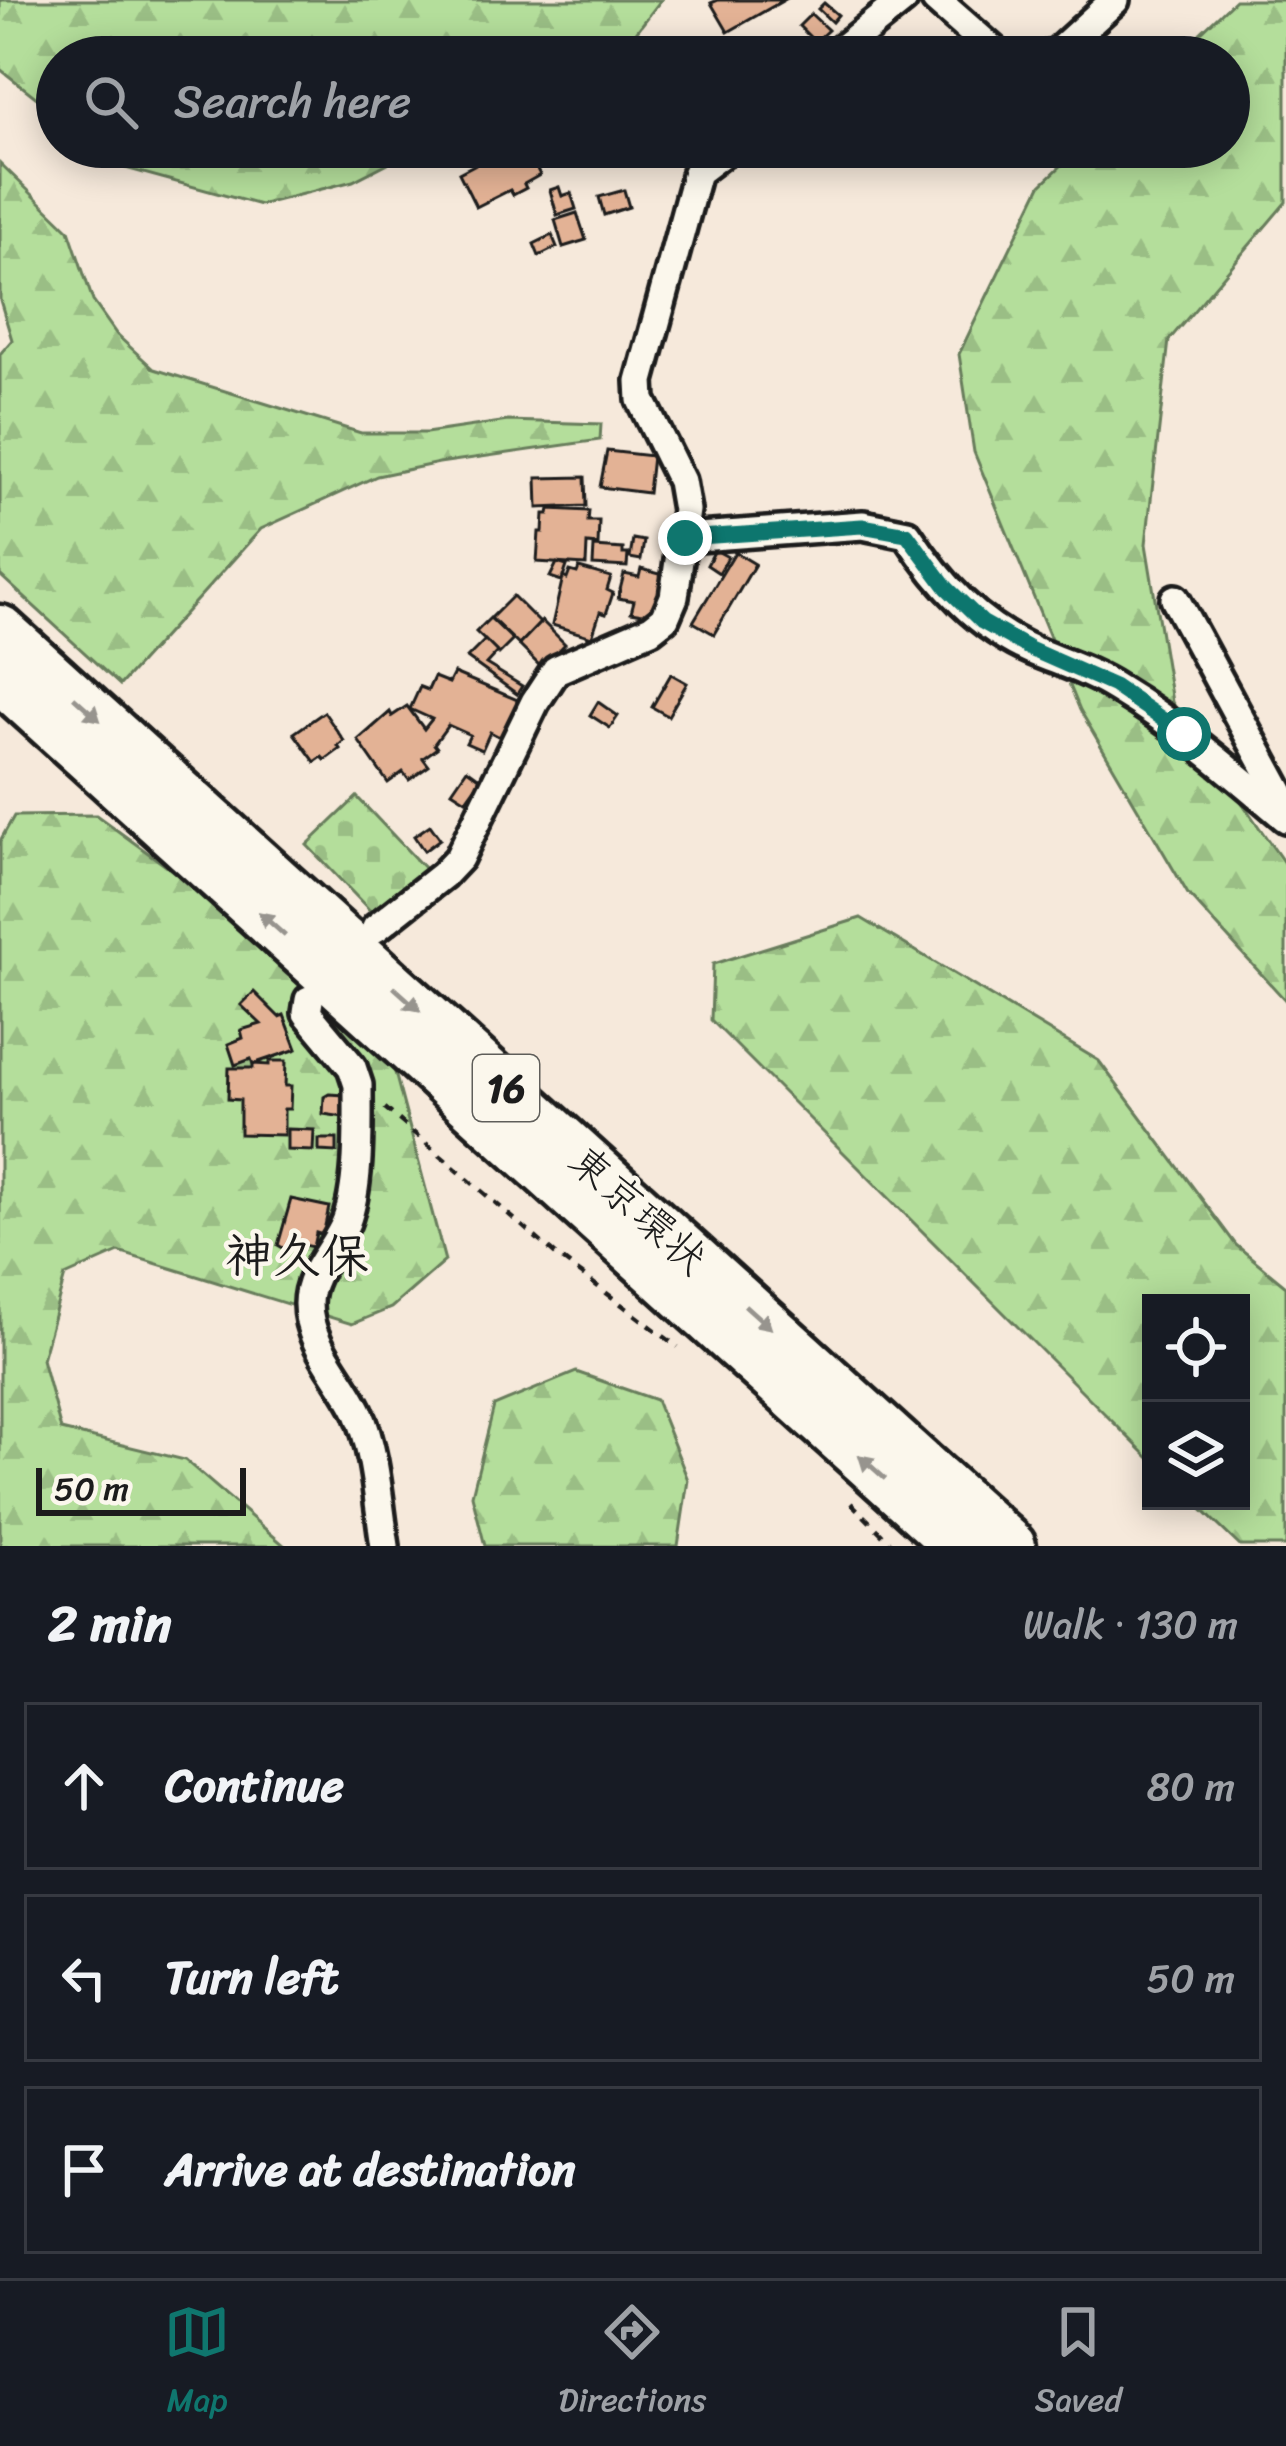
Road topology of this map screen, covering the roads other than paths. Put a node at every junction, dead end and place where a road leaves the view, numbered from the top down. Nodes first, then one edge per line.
1 (903, 0) edge
2 (936, 0) edge
3 (1115, 0) edge
4 (858, 36) edge
5 (977, 36) edge
6 (1076, 36) edge
7 (702, 168) edge
8 (685, 538) junction
9 (1175, 599) dead end
10 (0, 630) edge
11 (0, 678) edge
12 (1286, 804) edge
13 (1286, 818) edge
14 (376, 928) dead end
15 (309, 1000) dead end
16 (385, 1546) edge
17 (959, 1546) edge
18 (1011, 1546) edge

1 - 4 street
2 - 5 street
3 - 6 street
7 - 8 street
8 - 13 street
8 - 14 street
9 - 12 street
10 -> 18 highway, 東京環状 / 16
17 -> 11 highway, 東京環状 / 16
15 - 16 street

